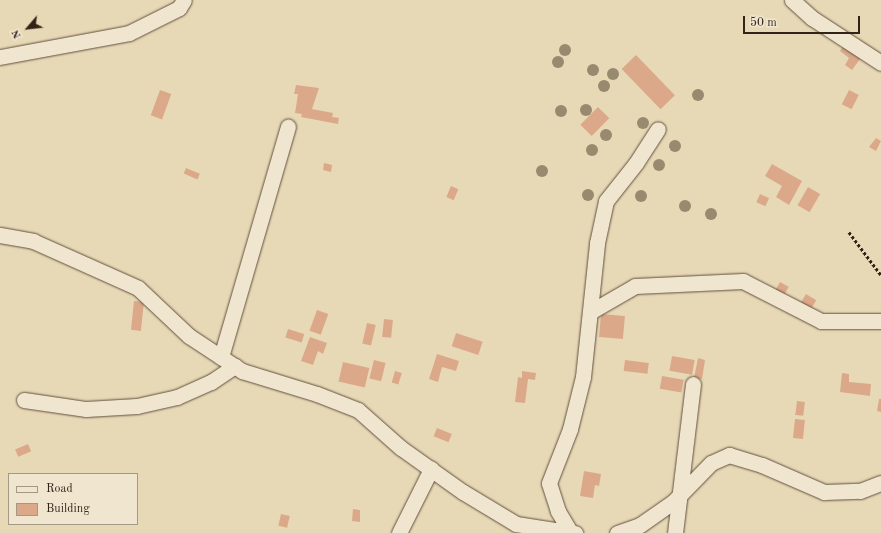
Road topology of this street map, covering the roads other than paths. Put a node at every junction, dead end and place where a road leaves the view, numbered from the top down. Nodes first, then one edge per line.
1 (184, 0) edge
2 (792, 0) edge
3 (0, 57) edge
4 (881, 63) edge
5 (288, 127) dead end
6 (658, 129) dead end
7 (0, 235) edge
8 (590, 312) junction
9 (881, 321) edge
10 (221, 357) junction
11 (235, 366) junction
12 (693, 384) dead end
13 (24, 400) dead end
14 (431, 469) junction
15 (881, 483) edge
16 (679, 495) junction
17 (399, 533) edge
18 (571, 533) edge
19 (575, 533) edge
20 (617, 533) edge
21 (676, 533) edge

1 - 3 street
2 - 4 street
5 - 10 street
6 - 8 street
7 - 10 street
8 - 9 street
8 - 18 street
10 - 11 street
11 - 13 street
11 - 14 street
12 - 16 street
14 - 17 street
14 - 18 street
15 - 16 street
16 - 20 street
16 - 21 street
18 - 19 street

